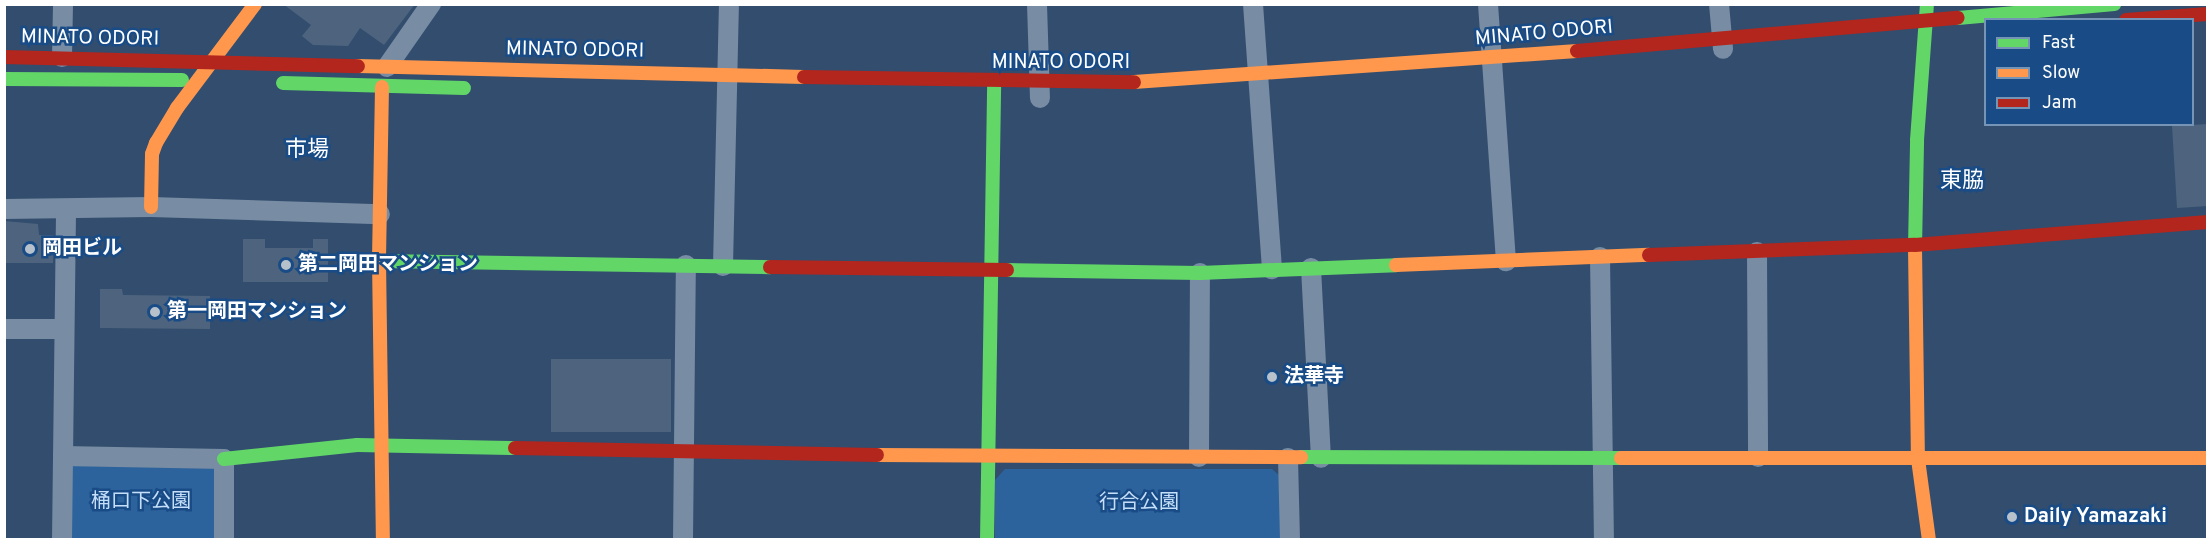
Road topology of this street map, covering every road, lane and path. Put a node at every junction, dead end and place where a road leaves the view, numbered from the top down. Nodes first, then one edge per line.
1 (63, 4) edge
2 (255, 4) edge
3 (431, 4) edge
4 (729, 4) edge
5 (1037, 4) edge
6 (1252, 4) edge
7 (1488, 4) edge
8 (1719, 4) edge
9 (2114, 4) edge
10 (1926, 11) edge
11 (2208, 14) edge
12 (2153, 18) edge
13 (1984, 30) edge
14 (1923, 34) junction
15 (1722, 45) junction
16 (4, 57) edge
17 (62, 57) junction
18 (212, 62) junction
19 (387, 67) junction
20 (1489, 68) junction
21 (1458, 75) dead end
22 (4, 79) edge
23 (197, 80) junction
24 (219, 81) dead end
25 (1258, 81) junction
26 (727, 82) junction
27 (994, 82) junction
28 (265, 83) dead end
29 (382, 87) junction
30 (477, 88) dead end
31 (679, 89) dead end
32 (1236, 90) dead end
33 (866, 93) dead end
34 (1041, 94) junction
35 (151, 207) junction
36 (4, 208) edge
37 (66, 209) junction
38 (380, 214) junction
39 (2208, 222) edge
40 (1915, 245) junction
41 (1756, 252) junction
42 (1599, 257) junction
43 (379, 261) junction
44 (1506, 261) junction
45 (686, 265) junction
46 (723, 266) junction
47 (1311, 268) junction
48 (1272, 269) junction
49 (989, 272) junction
50 (1200, 273) junction
51 (4, 329) edge
52 (63, 329) junction
53 (382, 445) junction
54 (682, 450) junction
55 (63, 456) junction
56 (986, 457) junction
57 (1199, 457) junction
58 (1603, 457) junction
59 (1758, 457) junction
60 (1288, 458) junction
61 (1322, 458) junction
62 (2208, 458) edge
63 (224, 459) junction
64 (1918, 459) junction
65 (62, 540) edge
66 (224, 540) edge
67 (383, 540) edge
68 (683, 540) edge
69 (987, 540) edge
70 (1290, 540) edge
71 (1604, 540) edge
72 (1929, 540) edge

1 - 17 street
2 - 18 street
3 - 19 street
4 - 26 street
5 - 34 street
6 - 25 street
7 - 20 street
8 - 15 street
9 - 10 street, MINATO ODORI
10 - 14 street
10 - 15 street, MINATO ODORI
11 - 12 street
13 - 14 street, MINATO ODORI
14 - 15 street, MINATO ODORI
14 - 40 street
15 - 20 street, MINATO ODORI
16 - 17 street, MINATO ODORI
17 - 18 street, MINATO ODORI
18 - 19 street, MINATO ODORI
18 - 23 street
19 - 26 street, MINATO ODORI
20 - 25 street, MINATO ODORI
20 - 44 street
21 - 25 street, MINATO ODORI
22 - 23 street, MINATO ODORI
23 - 24 street, MINATO ODORI
23 - 35 street
25 - 32 street, MINATO ODORI
25 - 34 street, MINATO ODORI
25 - 48 street
26 - 27 street, MINATO ODORI
26 - 31 street, MINATO ODORI
26 - 33 street, MINATO ODORI
26 - 46 street
27 - 34 street, MINATO ODORI
27 - 49 street
28 - 29 street
29 - 30 street
29 - 38 street
35 - 37 street
35 - 38 street
36 - 37 street
37 - 52 street
38 - 43 street
39 - 40 street
40 - 41 street
40 - 64 street
41 - 42 street
41 - 59 street
42 - 44 street
42 - 58 street
43 - 45 street
43 - 53 street
44 - 47 street
45 - 46 street
45 - 54 street
46 - 49 street
47 - 48 street
47 - 61 street
48 - 50 street
49 - 50 street
49 - 56 street
50 - 57 street
51 - 52 street
52 - 55 street
53 - 54 street
53 - 63 street
53 - 67 street
54 - 56 street
54 - 68 street
55 - 63 street
55 - 65 street
56 - 57 street
56 - 69 street
57 - 60 street
58 - 59 street
58 - 61 street
58 - 71 street
59 - 64 street
60 - 61 street
60 - 70 street
62 - 64 street
63 - 66 street
64 - 72 street

